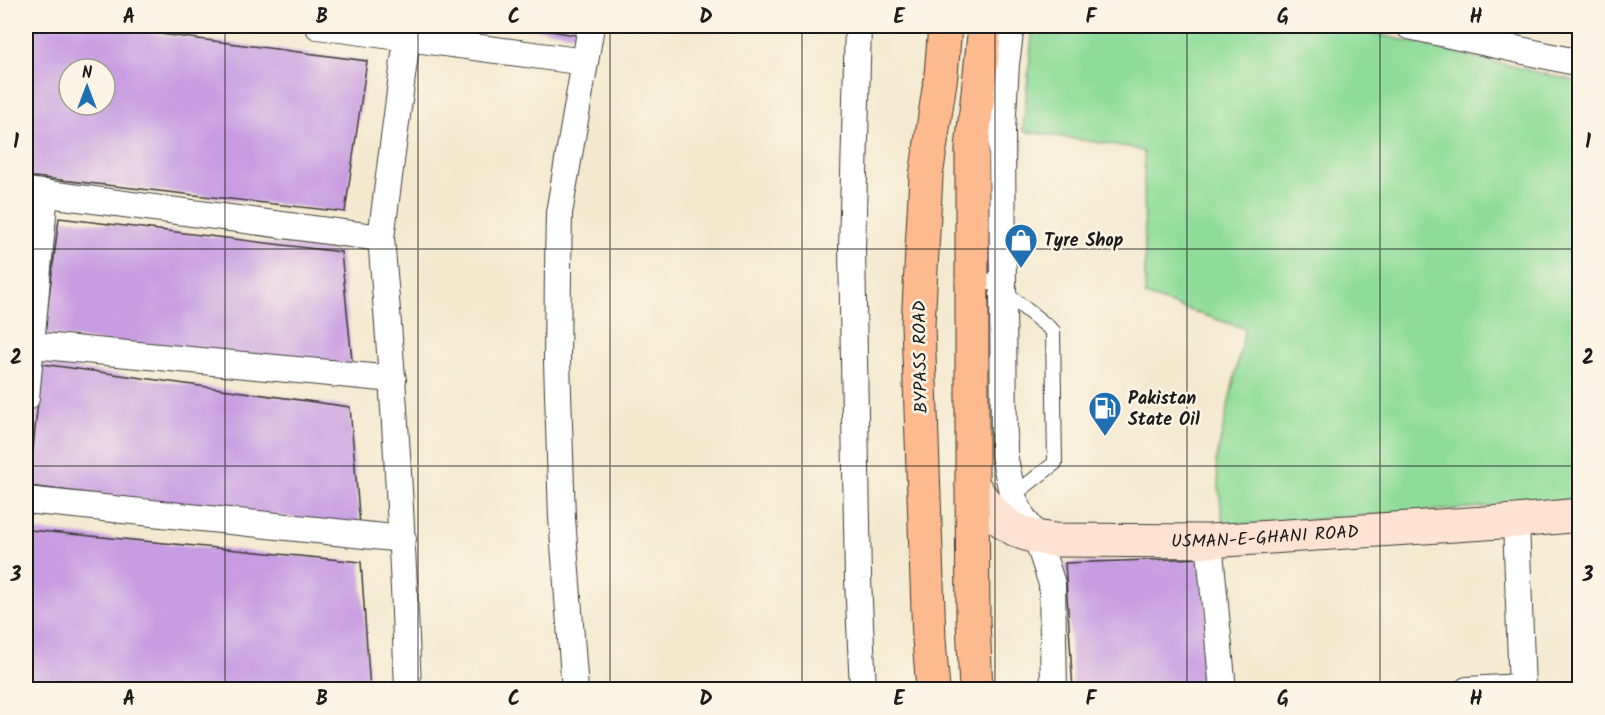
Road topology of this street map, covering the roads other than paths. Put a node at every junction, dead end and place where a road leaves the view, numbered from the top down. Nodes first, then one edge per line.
1 (318, 26) edge
2 (591, 26) edge
3 (858, 26) edge
4 (945, 26) edge
5 (985, 26) edge
6 (1011, 26) edge
7 (1409, 26) edge
8 (407, 38) junction
9 (585, 62) junction
10 (1580, 63) edge
11 (35, 192) edge
12 (381, 238) junction
13 (972, 271) junction
14 (1003, 291) junction
15 (32, 345) junction
16 (393, 380) junction
17 (26, 398) edge
18 (991, 496) junction
19 (26, 500) edge
20 (1580, 515) edge
21 (1516, 521) junction
22 (1037, 538) junction
23 (403, 539) junction
24 (1209, 541) junction
25 (1522, 688) edge
26 (408, 690) edge
27 (575, 690) edge
28 (863, 690) edge
29 (933, 690) edge
30 (976, 690) edge
31 (1054, 690) edge
32 (1224, 690) edge
33 (1467, 690) edge

1 - 8 street
2 - 9 street
3 - 28 street
4 - 29 main road, BYPASS ROAD
5 - 13 main road
6 - 14 street
7 - 10 street
8 - 9 street
8 - 12 street
9 - 27 street
11 - 12 street
11 - 15 street
12 - 16 street
13 - 14 lane
13 - 18 main road
14 - 18 street
14 - 18 lane
15 - 16 street
15 - 17 street
16 - 23 street
18 - 22 main road, USMAN-E-GHANI ROAD
18 - 30 main road
19 - 23 street
20 - 21 main road, USMAN-E-GHANI ROAD
21 - 24 main road, USMAN-E-GHANI ROAD
21 - 25 street
22 - 24 main road, USMAN-E-GHANI ROAD
22 - 31 street
23 - 26 street
24 - 32 street
25 - 33 street

